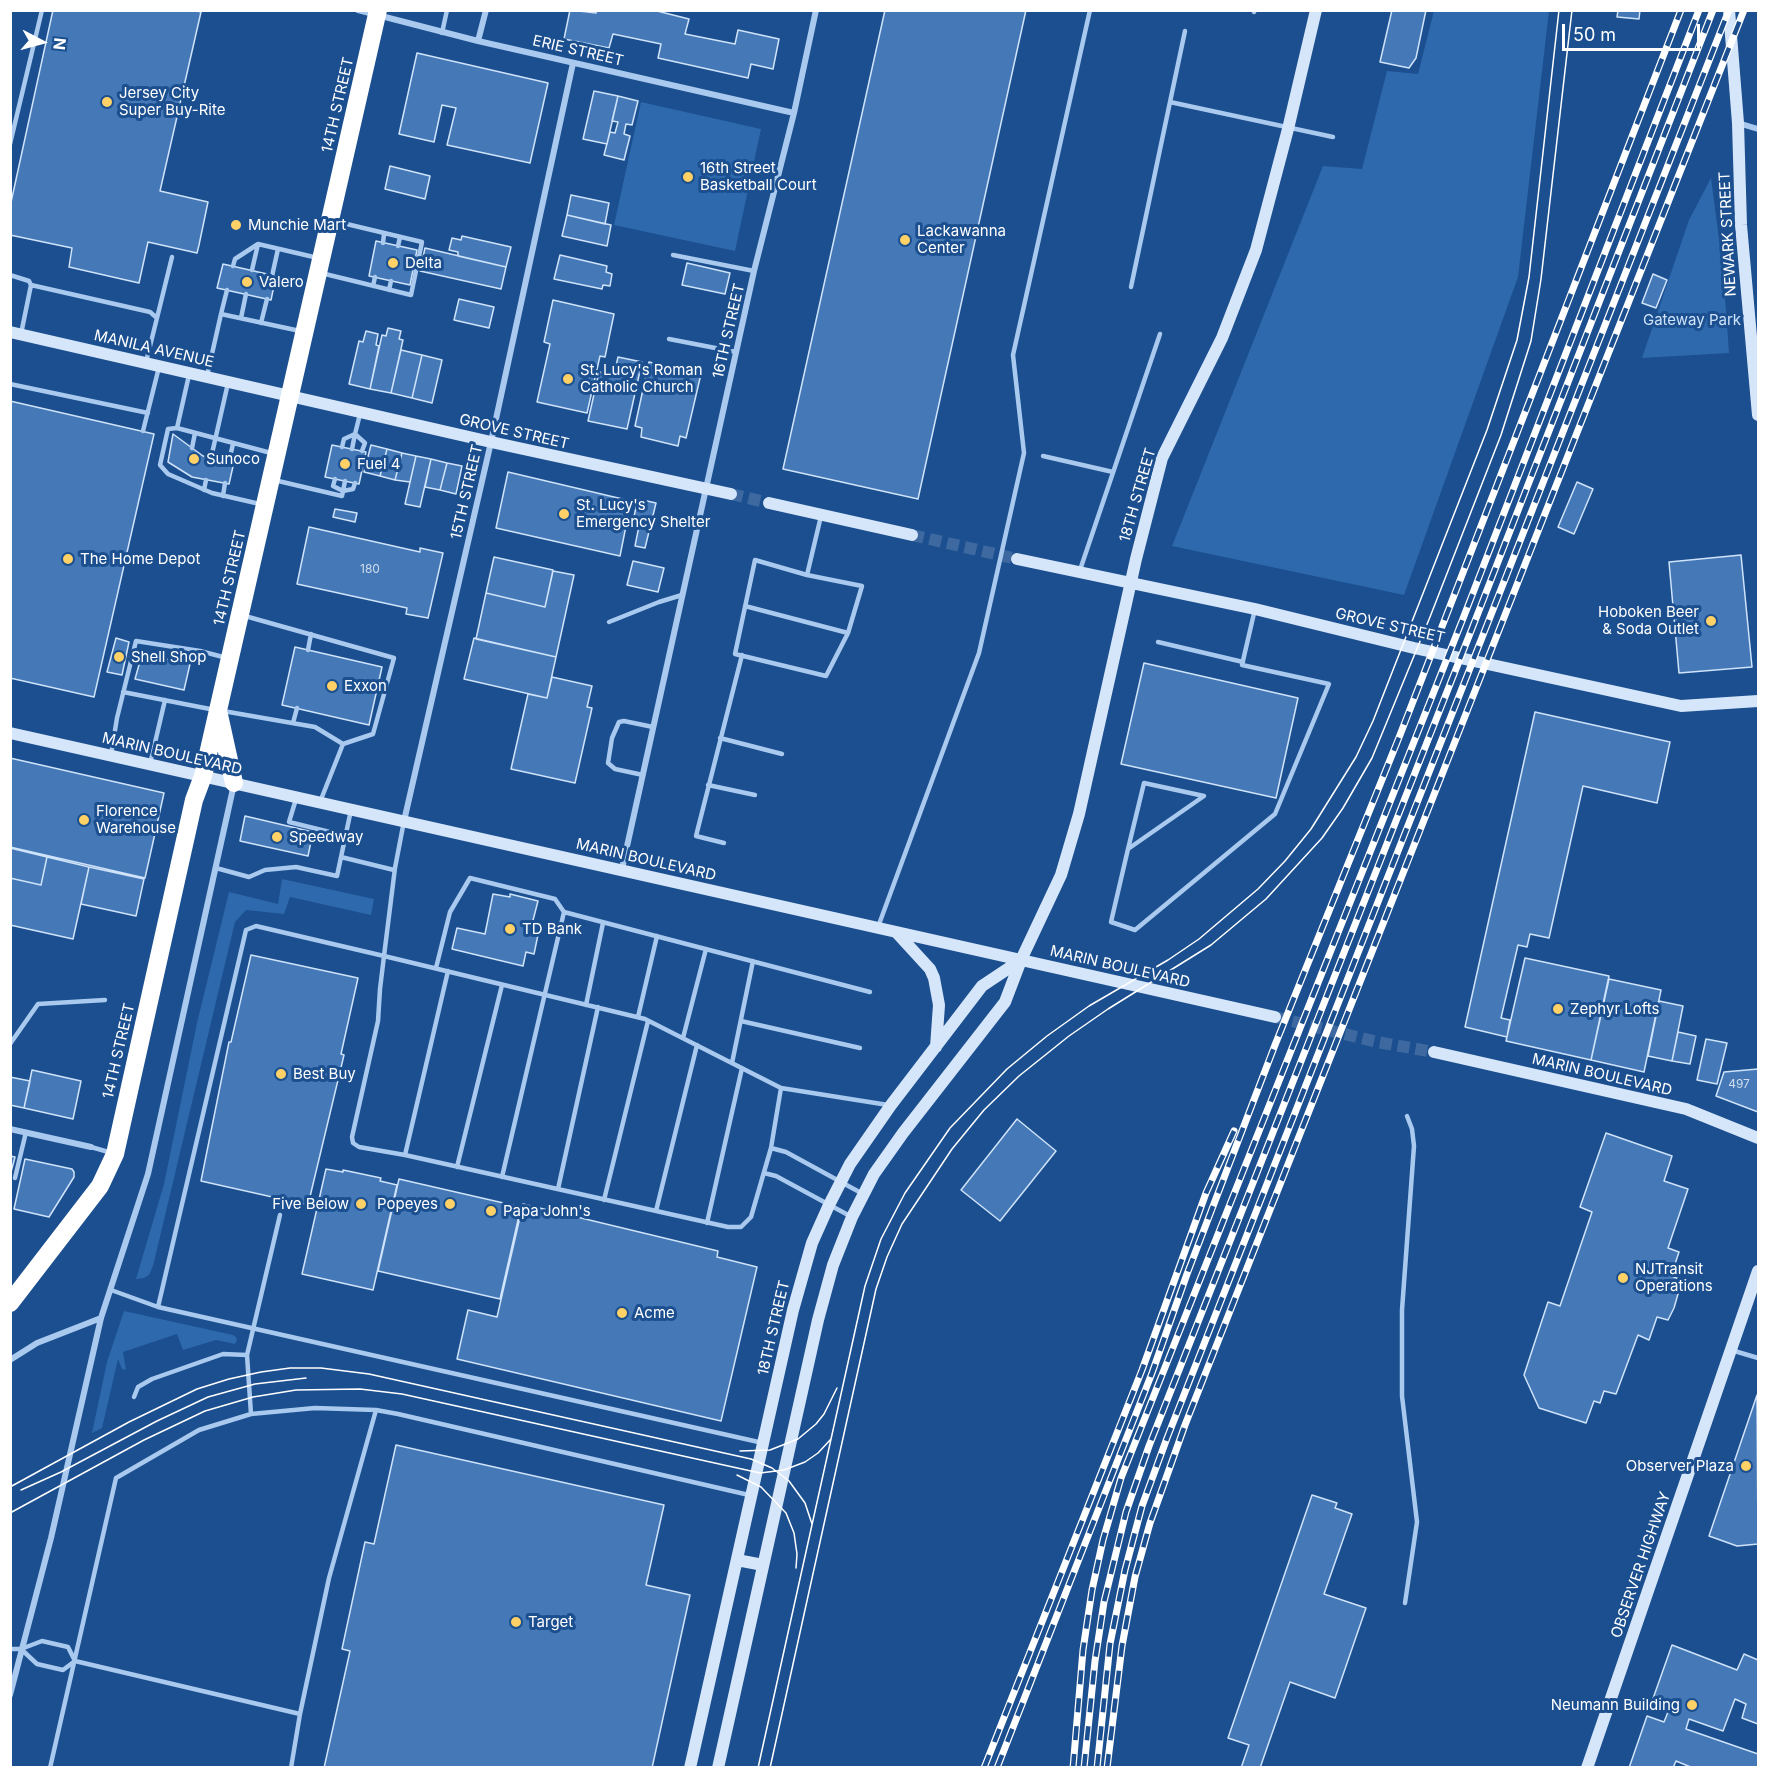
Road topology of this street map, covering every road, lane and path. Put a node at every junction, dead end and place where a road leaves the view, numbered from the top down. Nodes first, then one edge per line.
1 (42, 10) edge
2 (358, 10) edge
3 (447, 10) edge
4 (486, 10) edge
5 (816, 10) edge
6 (1090, 10) edge
7 (1316, 10) edge
8 (1729, 10) edge
9 (377, 13) edge
10 (1185, 31) dead end
11 (442, 33) junction
12 (478, 41) junction
13 (573, 63) junction
14 (1170, 102) junction
15 (794, 113) junction
16 (1738, 123) junction
17 (1288, 129) junction
18 (1758, 129) edge
19 (1333, 137) dead end
20 (11, 141) edge
21 (330, 220) junction
22 (384, 234) junction
23 (400, 237) junction
24 (383, 243) dead end
25 (258, 244) junction
26 (398, 246) dead end
27 (279, 249) junction
28 (673, 255) dead end
29 (172, 257) dead end
30 (233, 266) dead end
31 (320, 266) junction
32 (252, 270) dead end
33 (754, 271) junction
34 (10, 275) edge
35 (272, 276) dead end
36 (375, 277) dead end
37 (391, 281) dead end
38 (31, 285) junction
39 (373, 286) junction
40 (1131, 287) dead end
41 (227, 290) dead end
42 (389, 290) junction
43 (246, 294) dead end
44 (267, 299) dead end
45 (221, 314) junction
46 (157, 318) junction
47 (241, 318) junction
48 (261, 323) junction
49 (305, 332) junction
50 (16, 333) edge
51 (1160, 334) dead end
52 (669, 339) dead end
53 (736, 352) junction
54 (146, 362) junction
55 (160, 365) junction
56 (190, 372) junction
57 (1756, 373) edge
58 (207, 376) junction
59 (229, 381) junction
60 (10, 384) edge
61 (290, 395) junction
62 (360, 412) junction
63 (148, 413) junction
64 (1758, 416) edge
65 (177, 428) junction
66 (143, 431) dead end
67 (195, 433) junction
68 (355, 434) junction
69 (216, 439) junction
70 (491, 442) junction
71 (233, 444) junction
72 (342, 447) dead end
73 (192, 448) dead end
74 (352, 449) dead end
75 (363, 451) dead end
76 (277, 454) junction
77 (1043, 456) dead end
78 (211, 458) dead end
79 (229, 461) dead end
80 (1113, 472) junction
81 (186, 473) dead end
82 (334, 479) dead end
83 (206, 480) dead end
84 (271, 480) junction
85 (184, 481) junction
86 (345, 481) dead end
87 (225, 483) dead end
88 (355, 483) dead end
89 (706, 489) junction
90 (204, 490) junction
91 (343, 490) junction
92 (731, 495) tunnel mouth
93 (223, 496) junction
94 (769, 503) tunnel mouth
95 (265, 505) junction
96 (822, 515) junction
97 (912, 535) tunnel mouth
98 (1017, 559) tunnel mouth
99 (1079, 572) junction
100 (807, 575) junction
101 (1131, 584) junction
102 (682, 595) junction
103 (745, 606) junction
104 (1255, 609) junction
105 (240, 615) junction
106 (609, 622) dead end
107 (848, 633) junction
108 (311, 634) junction
109 (1158, 642) dead end
110 (308, 650) dead end
111 (742, 655) junction
112 (230, 659) junction
113 (1243, 662) junction
114 (123, 692) junction
115 (165, 700) junction
116 (1758, 701) edge
117 (297, 708) dead end
118 (218, 710) junction
119 (292, 723) junction
120 (653, 728) junction
121 (10, 733) edge
122 (720, 738) junction
123 (344, 744) junction
124 (782, 754) dead end
125 (111, 755) junction
126 (150, 764) junction
127 (643, 775) junction
128 (203, 776) junction
129 (234, 783) junction
130 (708, 785) junction
131 (755, 795) dead end
132 (297, 797) junction
133 (320, 802) junction
134 (351, 809) junction
135 (404, 821) junction
136 (346, 836) junction
137 (724, 843) dead end
138 (1128, 849) junction
139 (341, 857) junction
140 (216, 868) junction
141 (622, 869) junction
142 (394, 870) junction
143 (564, 912) junction
144 (603, 923) junction
145 (877, 929) junction
146 (897, 933) junction
147 (657, 936) junction
148 (706, 949) junction
149 (384, 956) junction
150 (1021, 960) junction
151 (753, 961) junction
152 (436, 968) junction
153 (448, 971) junction
154 (502, 985) junction
155 (870, 992) dead end
156 (544, 994) junction
157 (105, 1000) dead end
158 (586, 1005) junction
159 (598, 1008) junction
160 (638, 1017) junction
161 (1275, 1017) tunnel mouth
162 (648, 1021) junction
163 (741, 1021) junction
164 (683, 1038) junction
165 (10, 1044) edge
166 (697, 1045) junction
167 (860, 1048) dead end
168 (935, 1048) junction
169 (1434, 1052) tunnel mouth
170 (732, 1063) junction
171 (742, 1068) junction
172 (781, 1088) junction
173 (891, 1105) junction
174 (1407, 1116) dead end
175 (10, 1129) edge
176 (26, 1132) junction
177 (1758, 1138) edge
178 (91, 1148) joint
179 (771, 1148) junction
180 (115, 1154) junction
181 (405, 1155) junction
182 (457, 1167) junction
183 (764, 1173) junction
184 (502, 1177) junction
185 (15, 1178) dead end
186 (841, 1181) junction
187 (558, 1189) junction
188 (863, 1194) junction
189 (604, 1200) junction
190 (828, 1204) junction
191 (656, 1211) junction
192 (280, 1215) dead end
193 (852, 1217) junction
194 (706, 1223) junction
195 (1758, 1271) edge
196 (111, 1290) junction
197 (10, 1303) edge
198 (158, 1306) junction
199 (101, 1318) junction
200 (253, 1328) junction
201 (1731, 1350) junction
202 (246, 1355) junction
203 (1758, 1358) edge
204 (10, 1360) edge
205 (134, 1397) dead end
206 (376, 1410) junction
207 (251, 1414) junction
208 (763, 1443) junction
209 (751, 1495) junction
210 (737, 1560) junction
211 (763, 1564) junction
212 (1405, 1603) dead end
213 (10, 1649) edge
214 (21, 1649) junction
215 (75, 1661) junction
216 (10, 1695) edge
217 (300, 1714) junction
218 (50, 1767) edge
219 (291, 1767) edge
220 (690, 1767) edge
221 (718, 1767) edge
222 (1587, 1767) edge

1 - 20 lane
2 - 9 street, ERIE STREET
3 - 11 lane
4 - 12 street
5 - 15 street, 16TH STREET
6 - 145 lane
7 - 17 street, 18TH STREET
8 - 16 street, NEWARK STREET
9 - 11 street, ERIE STREET
9 - 21 highway, 14TH STREET
10 - 14 lane
11 - 12 street, ERIE STREET
12 - 13 street, ERIE STREET
13 - 15 street, ERIE STREET
13 - 70 street, 15TH STREET
14 - 17 lane
14 - 40 lane
15 - 33 street, 16TH STREET
16 - 18 street
16 - 57 street, NEWARK STREET
17 - 19 lane
17 - 101 street, 18TH STREET
21 - 22 lane
21 - 31 highway, 14TH STREET
22 - 23 lane
22 - 24 lane
23 - 26 lane
23 - 42 lane
25 - 27 lane
25 - 30 lane
25 - 32 lane
27 - 31 lane
27 - 35 lane
28 - 33 lane
29 - 46 lane
31 - 39 lane
31 - 49 highway, 14TH STREET
33 - 53 street, 16TH STREET
34 - 38 lane
36 - 39 lane
37 - 42 lane
38 - 46 lane
38 - 50 lane
39 - 42 lane
41 - 45 lane
43 - 47 lane
44 - 48 lane
45 - 47 lane
45 - 58 lane
46 - 54 lane
47 - 48 lane
48 - 49 lane
49 - 61 highway, 14TH STREET
50 - 54 street, MANILA AVENUE
51 - 80 lane
52 - 53 lane
53 - 89 street, 16TH STREET
54 - 55 street, MANILA AVENUE
55 - 56 street, MANILA AVENUE
55 - 63 lane
56 - 58 street, MANILA AVENUE
56 - 65 lane
57 - 64 street, NEWARK STREET
58 - 59 street, MANILA AVENUE
59 - 61 street, MANILA AVENUE
59 - 69 lane
60 - 63 lane
61 - 62 street, GROVE STREET
61 - 76 highway, 14TH STREET
62 - 68 lane
62 - 70 street, GROVE STREET
63 - 66 lane
65 - 67 lane
65 - 85 lane
67 - 69 lane
67 - 73 lane
68 - 72 lane
68 - 74 lane
68 - 75 lane
69 - 71 lane
69 - 78 lane
70 - 89 street, GROVE STREET
70 - 135 street, 15TH STREET
71 - 76 lane
71 - 79 lane
76 - 84 highway, 14TH STREET
77 - 80 lane
80 - 99 lane
81 - 85 lane
82 - 91 lane
83 - 90 lane
84 - 91 lane
84 - 95 highway, 14TH STREET
85 - 90 lane
86 - 91 lane
87 - 93 lane
88 - 91 lane
89 - 92 street, GROVE STREET
89 - 102 street, 16TH STREET
90 - 93 lane
93 - 95 lane
94 - 96 street
95 - 105 highway, 14TH STREET
96 - 97 street
96 - 100 lane
98 - 99 street, GROVE STREET
99 - 101 street, GROVE STREET
100 - 103 lane
100 - 107 lane
101 - 104 street, GROVE STREET
101 - 150 street, 18TH STREET
102 - 106 lane
102 - 120 street, 16TH STREET
103 - 107 lane
103 - 111 lane
104 - 113 lane
104 - 116 street, GROVE STREET
105 - 108 lane
105 - 112 highway, 14TH STREET
107 - 111 lane
108 - 110 lane
108 - 123 lane
109 - 113 lane
111 - 122 lane
112 - 114 lane
112 - 118 highway, 14TH STREET
113 - 138 lane
114 - 115 lane
114 - 125 lane
115 - 118 lane
115 - 126 lane
117 - 119 lane
118 - 119 lane
118 - 128 highway, 14TH STREET
118 - 129 highway
119 - 123 lane
120 - 127 street, 16TH STREET
120 - 127 lane
121 - 125 street, MARIN BOULEVARD
122 - 124 lane
122 - 130 lane
123 - 133 lane
125 - 126 street, MARIN BOULEVARD
126 - 128 street, MARIN BOULEVARD
127 - 141 street, 16TH STREET
128 - 129 street, MARIN BOULEVARD
128 - 180 highway, 14TH STREET
129 - 132 street, MARIN BOULEVARD
129 - 140 street
130 - 131 lane
130 - 137 lane
132 - 133 street, MARIN BOULEVARD
132 - 136 lane
133 - 134 street, MARIN BOULEVARD
134 - 135 street, MARIN BOULEVARD
134 - 136 lane
135 - 141 street, MARIN BOULEVARD
135 - 142 lane
136 - 139 lane
138 - 138 lane
139 - 140 lane
139 - 142 lane
140 - 196 street
141 - 145 street, MARIN BOULEVARD
142 - 149 lane
143 - 144 lane
143 - 152 lane
143 - 156 lane
144 - 147 lane
144 - 158 lane
145 - 146 street, MARIN BOULEVARD
146 - 150 street, MARIN BOULEVARD
146 - 168 street
147 - 148 lane
147 - 160 lane
148 - 151 lane
148 - 164 lane
149 - 152 lane
149 - 181 lane
149 - 198 lane
150 - 161 street, MARIN BOULEVARD
150 - 168 street, 18TH STREET
150 - 188 street, 18TH STREET
151 - 155 lane
151 - 163 lane
152 - 153 lane
153 - 154 lane
153 - 181 lane
154 - 156 lane
154 - 182 lane
156 - 158 lane
156 - 184 lane
157 - 165 lane
158 - 159 lane
159 - 160 lane
159 - 187 lane
160 - 162 lane
162 - 164 lane
162 - 189 lane
163 - 167 lane
163 - 170 lane
164 - 166 lane
166 - 170 lane
166 - 191 lane
168 - 173 street, 18TH STREET
169 - 177 street, MARIN BOULEVARD
170 - 171 lane
171 - 172 lane
171 - 194 lane
172 - 173 lane
172 - 179 lane
173 - 186 street, 18TH STREET
174 - 212 lane
175 - 176 street
176 - 178 street
176 - 185 lane
178 - 180 lane
179 - 183 lane
179 - 186 lane
180 - 197 highway, 14TH STREET
181 - 182 lane
182 - 184 lane
183 - 190 lane
183 - 194 lane
184 - 187 lane
186 - 188 lane
186 - 190 street, 18TH STREET
187 - 189 lane
188 - 193 street, 18TH STREET
189 - 191 lane
190 - 193 lane
190 - 208 street, 18TH STREET
191 - 194 lane
192 - 200 lane
193 - 211 street, 18TH STREET
195 - 201 street, OBSERVER HIGHWAY
196 - 198 lane
196 - 199 street
198 - 200 lane
199 - 204 street
199 - 214 street
200 - 202 lane
200 - 208 lane
201 - 203 lane
201 - 222 street, OBSERVER HIGHWAY
202 - 205 lane
202 - 207 lane
206 - 207 lane
206 - 209 lane
206 - 217 lane
207 - 215 lane
208 - 209 street, 18TH STREET
209 - 210 street, 18TH STREET
210 - 211 street
210 - 220 street, 18TH STREET
211 - 221 street, 18TH STREET
213 - 214 lane
214 - 215 lane
214 - 215 lane
214 - 216 street
215 - 217 lane
215 - 218 lane
217 - 219 lane

